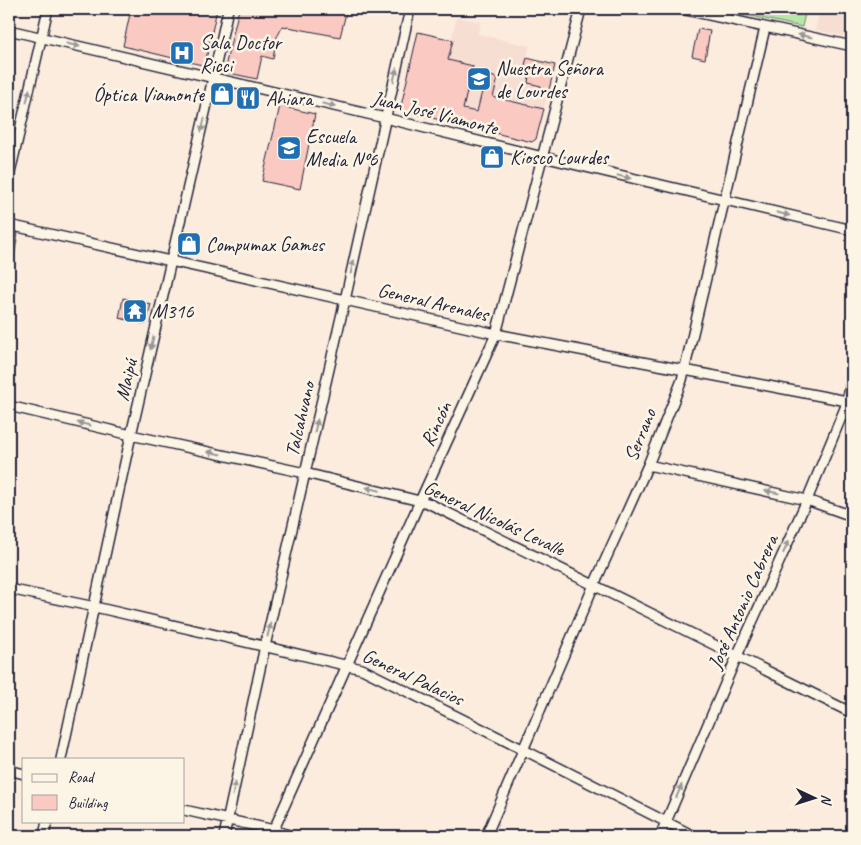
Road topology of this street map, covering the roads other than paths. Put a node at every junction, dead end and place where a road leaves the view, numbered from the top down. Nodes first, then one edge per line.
1 (48, 9) edge
2 (228, 9) edge
3 (410, 9) edge
4 (581, 9) edge
5 (681, 9) edge
6 (765, 28) junction
7 (9, 30) edge
8 (41, 38) junction
9 (852, 46) edge
10 (213, 78) junction
11 (385, 118) junction
12 (543, 157) junction
13 (9, 177) edge
14 (724, 200) junction
15 (9, 225) edge
16 (852, 230) edge
17 (171, 262) junction
18 (345, 300) junction
19 (496, 334) junction
20 (685, 371) junction
21 (852, 380) edge
22 (849, 402) edge
23 (9, 406) edge
24 (132, 435) junction
25 (648, 465) junction
26 (305, 473) junction
27 (807, 500) junction
28 (420, 501) junction
29 (852, 516) edge
30 (594, 585) junction
31 (9, 589) edge
32 (95, 607) junction
33 (265, 646) junction
34 (737, 656) junction
35 (347, 665) junction
36 (852, 713) edge
37 (524, 750) junction
38 (61, 758) edge
39 (9, 770) edge
40 (22, 773) edge
41 (185, 810) edge
42 (228, 820) junction
43 (47, 822) edge
44 (666, 822) junction
45 (852, 832) edge
46 (273, 833) edge
47 (44, 836) edge
48 (224, 836) edge
49 (291, 836) edge
50 (486, 836) edge
51 (660, 836) edge
52 (694, 836) edge
53 (850, 836) edge

1 - 8 street
2 - 10 street, Maipú
11 -> 3 street, Talcahuano
4 - 12 street, Rincón
5 - 6 street
9 -> 6 street
6 - 14 street, Serrano
7 - 8 street, Juan José Viamonte
8 -> 10 street, Juan José Viamonte
13 -> 8 street
10 -> 11 street, Juan José Viamonte
10 -> 17 street, Maipú
11 - 12 street, Juan José Viamonte
18 -> 11 street, Talcahuano
12 -> 14 street, Juan José Viamonte
12 - 19 street, Rincón
14 -> 16 street, Juan José Viamonte
14 - 20 street, Serrano
15 - 17 street, General Arenales
17 - 18 street, General Arenales
17 -> 24 street, Maipú
18 - 19 street, General Arenales
26 -> 18 street, Talcahuano
19 - 20 street, General Arenales
19 - 28 street, Rincón
20 - 22 street, General Arenales
20 - 25 street, Serrano
21 - 22 street, José Antonio Cabrera
22 - 27 street, José Antonio Cabrera
24 -> 23 street, General Nicolás Levalle
26 -> 24 street, General Nicolás Levalle
24 - 32 street, Maipú
27 -> 25 street
25 - 30 street, Serrano
28 -> 26 street, General Nicolás Levalle
33 -> 26 street, Talcahuano
27 - 29 street
34 -> 27 street, José Antonio Cabrera
28 - 30 street, General Nicolás Levalle
28 - 35 street, Rincón
30 - 34 street, General Nicolás Levalle
30 - 37 street, Serrano
31 - 32 street, General Palacios
32 - 33 street, General Palacios
32 - 38 street, Maipú
33 - 35 street, General Palacios
42 -> 33 street, Talcahuano
34 - 36 street, General Nicolás Levalle
44 -> 34 street, José Antonio Cabrera
35 - 37 street, General Palacios
35 - 46 street, Rincón
37 - 44 street, General Palacios
37 - 50 street, Serrano
39 - 40 street
41 - 42 street
42 - 46 street
42 - 48 street, Talcahuano
43 - 47 street
44 - 51 street, José Antonio Cabrera
44 - 52 street, General Palacios
45 - 53 street
46 - 49 street

